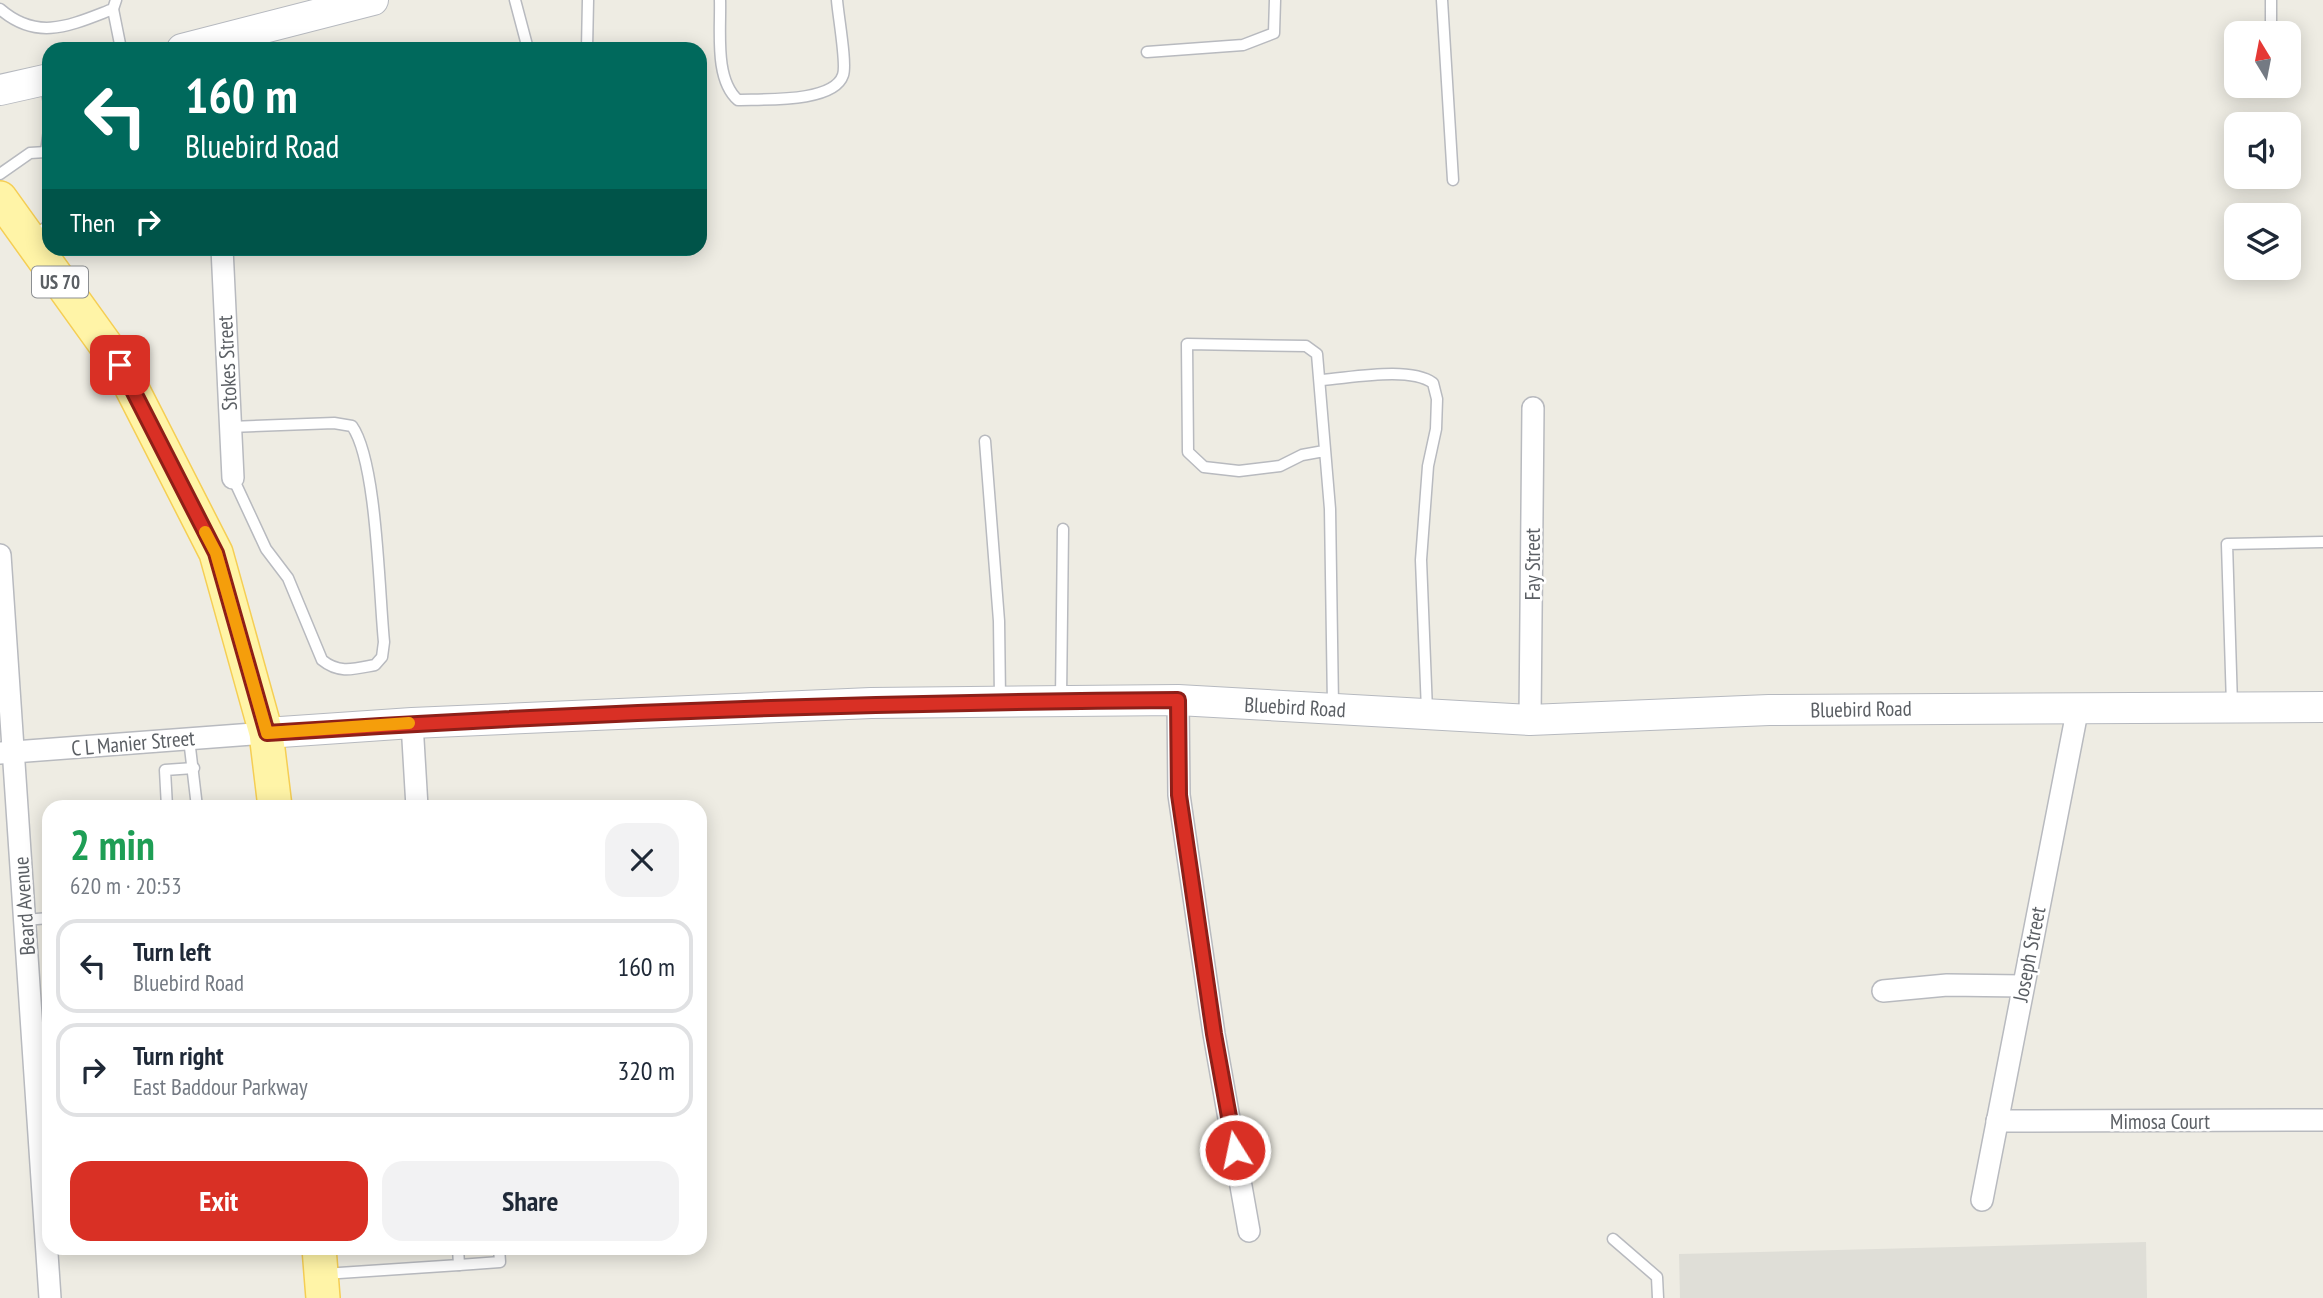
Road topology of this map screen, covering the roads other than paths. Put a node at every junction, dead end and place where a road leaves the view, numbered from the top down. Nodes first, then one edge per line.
1 (373, 0) edge
2 (515, 0) edge
3 (588, 0) edge
4 (720, 0) edge
5 (837, 0) edge
6 (1275, 0) edge
7 (1442, 0) edge
8 (2271, 0) edge
9 (115, 5) edge
10 (0, 9) edge
11 (2271, 21) edge
12 (120, 42) edge
13 (216, 42) edge
14 (526, 42) edge
15 (588, 42) edge
16 (1147, 52) dead end
17 (42, 87) edge
18 (0, 90) edge
19 (42, 154) edge
20 (0, 174) edge
21 (1453, 180) dead end
22 (0, 198) edge
23 (39, 232) edge
24 (54, 256) edge
25 (222, 256) edge
26 (1321, 380) junction
27 (1533, 408) dead end
28 (230, 427) junction
29 (985, 441) dead end
30 (1324, 451) junction
31 (233, 478) joint
32 (1063, 529) dead end
33 (2323, 542) edge
34 (0, 555) edge
35 (1178, 700) junction
36 (1061, 701) junction
37 (1000, 702) junction
38 (2078, 707) junction
39 (2232, 707) junction
40 (2323, 707) edge
41 (1333, 709) junction
42 (1427, 714) junction
43 (1530, 720) junction
44 (412, 723) junction
45 (267, 733) junction
46 (189, 739) junction
47 (7, 753) edge
48 (194, 768) junction
49 (166, 800) edge
50 (196, 800) edge
51 (274, 800) edge
52 (417, 800) edge
53 (42, 919) edge
54 (25, 920) junction
55 (2023, 986) junction
56 (1883, 991) dead end
57 (2323, 1120) edge
58 (1997, 1121) junction
59 (42, 1177) edge
60 (1982, 1200) dead end
61 (1249, 1231) dead end
62 (1613, 1239) dead end
63 (47, 1255) edge
64 (458, 1255) edge
65 (500, 1255) edge
66 (459, 1265) junction
67 (321, 1273) edge
68 (50, 1298) edge
69 (1658, 1298) edge

1 - 13 street
2 - 14 lane
3 - 15 lane
4 - 5 lane
6 - 16 lane
7 - 21 lane
8 - 11 lane
9 - 10 lane
9 - 12 lane
17 - 18 street
19 - 20 lane
22 - 23 main road, US 70
24 - 45 main road, US 70
25 - 28 street, Stokes Street
26 - 30 lane
26 - 30 lane
26 - 42 lane
27 - 43 street, Fay Street
28 - 31 street, Stokes Street
28 - 31 lane
29 - 37 lane
30 - 41 lane
32 - 36 lane
33 - 39 lane
34 - 47 street, Beard Avenue
35 - 36 street, Bluebird Road
35 - 41 street, Bluebird Road
35 - 61 street
36 - 37 street, Bluebird Road
37 - 44 street, Bluebird Road
38 - 39 street, Bluebird Road
38 - 43 street, Bluebird Road
38 - 55 street, Joseph Street
39 - 40 street, Bluebird Road
41 - 42 street, Bluebird Road
42 - 43 street, Bluebird Road
44 - 45 street, Bluebird Road
44 - 52 street
45 - 46 street, C L Manier Street
45 - 51 main road, US 70
46 - 47 street, C L Manier Street
46 - 48 lane
47 - 54 street, Beard Avenue
48 - 49 lane
48 - 50 lane
53 - 54 lane
54 - 59 street, Beard Avenue
55 - 56 street
55 - 58 street, Joseph Street
57 - 58 street, Mimosa Court
58 - 60 street, Joseph Street
62 - 69 lane
63 - 68 street, Beard Avenue
64 - 66 lane
65 - 66 lane
66 - 67 lane

